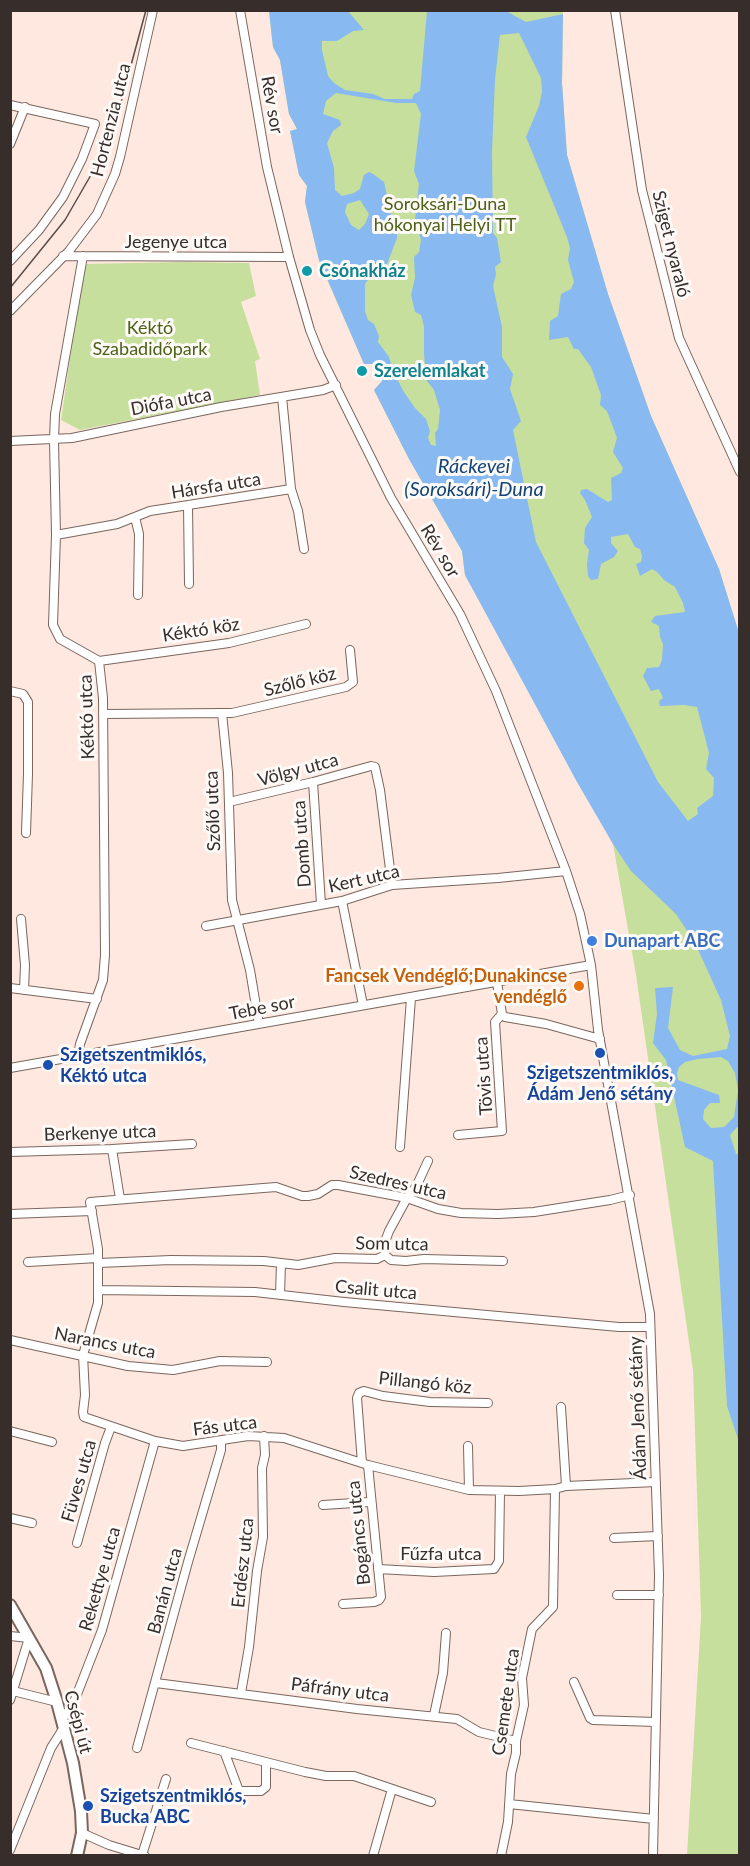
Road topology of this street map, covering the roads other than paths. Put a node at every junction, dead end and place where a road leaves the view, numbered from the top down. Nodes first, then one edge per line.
1 (153, 10) edge
2 (240, 10) edge
3 (615, 10) edge
4 (10, 105) edge
5 (25, 107) junction
6 (10, 144) edge
7 (63, 256) junction
8 (83, 256) junction
9 (289, 257) junction
10 (10, 261) edge
11 (10, 311) edge
12 (336, 385) junction
13 (282, 397) junction
14 (54, 440) junction
15 (10, 441) edge
16 (740, 472) edge
17 (291, 489) junction
18 (188, 505) junction
19 (135, 517) junction
20 (56, 536) junction
21 (304, 549) dead end
22 (189, 584) dead end
23 (138, 595) dead end
24 (306, 624) dead end
25 (350, 650) dead end
26 (99, 661) junction
27 (10, 691) edge
28 (222, 713) junction
29 (103, 714) junction
30 (313, 782) junction
31 (229, 802) junction
32 (26, 833) dead end
33 (566, 871) junction
34 (392, 885) junction
35 (342, 901) junction
36 (321, 904) junction
37 (21, 920) dead end
38 (235, 920) junction
39 (206, 926) dead end
40 (591, 965) junction
41 (497, 982) junction
42 (10, 987) edge
43 (24, 990) junction
44 (411, 998) junction
45 (97, 999) junction
46 (363, 1005) junction
47 (502, 1014) junction
48 (259, 1024) junction
49 (600, 1039) junction
50 (78, 1056) junction
51 (10, 1068) edge
52 (458, 1134) dead end
53 (192, 1144) dead end
54 (400, 1147) dead end
55 (112, 1149) junction
56 (10, 1152) edge
57 (428, 1161) dead end
58 (630, 1195) junction
59 (407, 1198) junction
60 (120, 1199) junction
61 (90, 1202) joint
62 (92, 1211) junction
63 (10, 1214) edge
64 (386, 1255) junction
65 (98, 1261) junction
66 (503, 1261) dead end
67 (28, 1262) dead end
68 (280, 1263) junction
69 (98, 1290) junction
70 (280, 1295) junction
71 (651, 1327) junction
72 (10, 1340) edge
73 (83, 1355) junction
74 (267, 1362) dead end
75 (488, 1403) dead end
76 (561, 1407) dead end
77 (111, 1428) junction
78 (10, 1431) edge
79 (264, 1436) junction
80 (221, 1441) junction
81 (52, 1442) dead end
82 (154, 1442) junction
83 (468, 1446) dead end
84 (365, 1464) junction
85 (656, 1482) junction
86 (566, 1486) junction
87 (555, 1489) junction
88 (469, 1490) junction
89 (501, 1491) junction
90 (370, 1502) junction
91 (322, 1505) dead end
92 (10, 1518) edge
93 (32, 1523) dead end
94 (658, 1536) junction
95 (614, 1538) dead end
96 (77, 1543) dead end
97 (378, 1569) junction
98 (617, 1595) dead end
99 (659, 1595) junction
100 (343, 1604) dead end
101 (10, 1605) edge
102 (446, 1633) dead end
103 (10, 1636) edge
104 (29, 1638) junction
105 (574, 1682) dead end
106 (156, 1683) junction
107 (241, 1693) junction
108 (12, 1695) edge
109 (57, 1702) junction
110 (434, 1715) junction
111 (656, 1722) junction
112 (62, 1725) junction
113 (516, 1741) junction
114 (191, 1743) dead end
115 (137, 1748) dead end
116 (224, 1751) junction
117 (266, 1763) junction
118 (166, 1779) dead end
119 (392, 1789) junction
120 (432, 1802) dead end
121 (509, 1804) junction
122 (654, 1819) junction
123 (82, 1833) junction
124 (10, 1850) edge
125 (140, 1855) edge
126 (77, 1856) edge
127 (373, 1856) edge
128 (501, 1856) edge
129 (653, 1856) edge

1 - 7 street, Hortenzia utca
2 - 9 street, Rév sor
3 - 16 street, Sziget nyaraló
4 - 5 street
5 - 6 street
5 - 10 street
7 - 8 street, Jegenye utca
7 - 11 street, Hortenzia utca
8 - 9 street, Jegenye utca
8 - 14 street, Kéktó utca
9 - 12 street, Rév sor
12 - 13 street, Diófa utca
12 - 33 street, Rév sor
13 - 14 street, Diófa utca
13 - 17 street
14 - 15 street, Diófa utca
14 - 20 street, Kéktó utca
17 - 18 street, Hársfa utca
17 - 21 street
18 - 19 street, Hársfa utca
18 - 22 street
19 - 20 street, Hársfa utca
19 - 23 street
20 - 26 street, Kéktó utca
24 - 26 street, Kéktó köz
25 - 28 street, Szőlő köz
26 - 29 street, Kéktó utca
27 - 32 street
28 - 29 street
28 - 31 street, Szőlő utca
29 - 45 street, Kéktó utca
30 - 31 street, Völgy utca
30 - 34 street, Völgy utca
30 - 36 street, Domb utca
31 - 38 street, Szőlő utca
33 - 34 street, Kert utca
33 - 40 street, Rév sor
34 - 35 street, Kert utca
35 - 36 street, Kert utca
35 - 46 street
36 - 38 street, Kert utca
37 - 43 street
38 - 39 street, Kert utca
38 - 48 street, Szőlő utca
40 - 41 street, Tebe sor
40 - 49 street, Ádám Jenő sétány
41 - 44 street, Tebe sor
41 - 47 street, Tövis utca
42 - 43 street
43 - 45 street
44 - 46 street, Tebe sor
44 - 54 street
45 - 50 street, Kéktó utca
46 - 48 street, Tebe sor
47 - 49 street, Tövis utca
47 - 52 street, Tövis utca
48 - 50 street, Tebe sor
49 - 58 street, Ádám Jenő sétány
50 - 51 street, Tebe sor
53 - 55 street, Berkenye utca
55 - 56 street, Berkenye utca
55 - 60 street
57 - 59 street
58 - 59 street, Szedres utca
58 - 71 street, Ádám Jenő sétány
59 - 60 street, Szedres utca
59 - 64 street
60 - 61 street, Szedres utca
61 - 62 street, Fás utca
62 - 63 street
62 - 65 street, Fás utca
64 - 66 street, Som utca
64 - 68 street, Som utca
65 - 67 street, Som utca
65 - 68 street, Som utca
65 - 69 street, Fás utca
68 - 70 street
69 - 70 street, Csalit utca
69 - 73 street, Fás utca
70 - 71 street, Csalit utca
71 - 85 street, Ádám Jenő sétány
72 - 73 street, Narancs utca
73 - 74 street, Narancs utca
73 - 77 street, Fás utca
75 - 84 street, Pillangó köz
76 - 86 street
77 - 82 street, Fás utca
77 - 96 street, Füves utca
78 - 81 street
79 - 80 street, Fás utca
79 - 84 street, Fás utca
79 - 107 street, Erdész utca
80 - 82 street, Fás utca
80 - 106 street, Banán utca
82 - 112 street, Rekettye utca
83 - 88 street
84 - 88 street, Fás utca
84 - 90 street, Bogáncs utca
85 - 86 street, Fás utca
85 - 94 street, Ádám Jenő sétány
86 - 87 street, Fás utca
87 - 89 street, Fás utca
87 - 113 street, Csemete utca
88 - 89 street, Fás utca
89 - 97 street, Fűzfa utca
90 - 91 street
90 - 97 street, Bogáncs utca
92 - 93 street
94 - 95 street
94 - 99 street, Ádám Jenő sétány
97 - 100 street, Bogáncs utca
98 - 99 street
99 - 111 street, Ádám Jenő sétány
101 - 104 street, Csépi út
102 - 110 street
103 - 104 street
104 - 108 street
104 - 109 street, Csépi út
105 - 111 street
106 - 107 street, Páfrány utca
106 - 115 street, Banán utca
107 - 110 street, Páfrány utca
108 - 109 street
109 - 112 street, Csépi út
110 - 113 street, Páfrány utca
111 - 122 street, Ádám Jenő sétány
112 - 123 street, Csépi út
112 - 124 street, Rekettye utca
113 - 121 street, Csemete utca
114 - 116 street
116 - 117 street
116 - 117 street
117 - 119 street
118 - 125 street
119 - 120 street
119 - 127 street
121 - 122 street
121 - 128 street, Csemete utca
122 - 129 street, Ádám Jenő sétány
123 - 125 street
123 - 126 street, Csépi út

